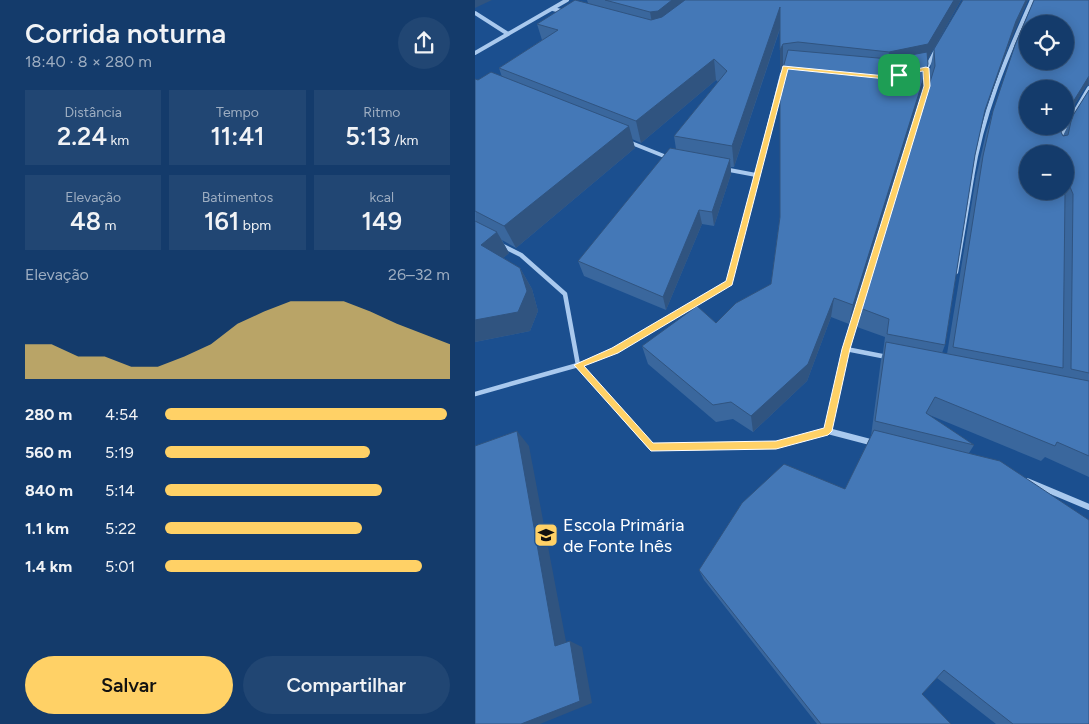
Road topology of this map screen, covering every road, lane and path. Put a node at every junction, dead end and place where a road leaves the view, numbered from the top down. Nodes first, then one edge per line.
1 (567, 0) edge
2 (1031, 0) edge
3 (553, 9) junction
4 (475, 13) edge
5 (572, 14) edge
6 (508, 34) junction
7 (940, 44) edge
8 (475, 53) edge
9 (785, 68) edge
10 (926, 68) junction
11 (917, 71) edge
12 (1089, 88) edge
13 (622, 139) edge
14 (1057, 145) edge
15 (677, 161) edge
16 (721, 169) edge
17 (756, 175) junction
18 (498, 243) edge
19 (955, 280) edge
20 (846, 349) junction
21 (893, 358) edge
22 (578, 365) junction
23 (475, 394) edge
24 (828, 431) junction
25 (885, 445) edge
26 (1017, 479) edge
27 (1089, 507) edge

1 - 3 street
2 - 19 street
3 - 5 street
3 - 6 street
4 - 6 street
6 - 8 street
7 - 10 street
9 - 17 street
10 - 11 street
10 - 20 street
12 - 14 street
13 - 15 street
16 - 17 street
17 - 22 street
18 - 22 street
20 - 21 street
20 - 24 street
22 - 23 street
22 - 24 street
24 - 25 street
26 - 27 street

